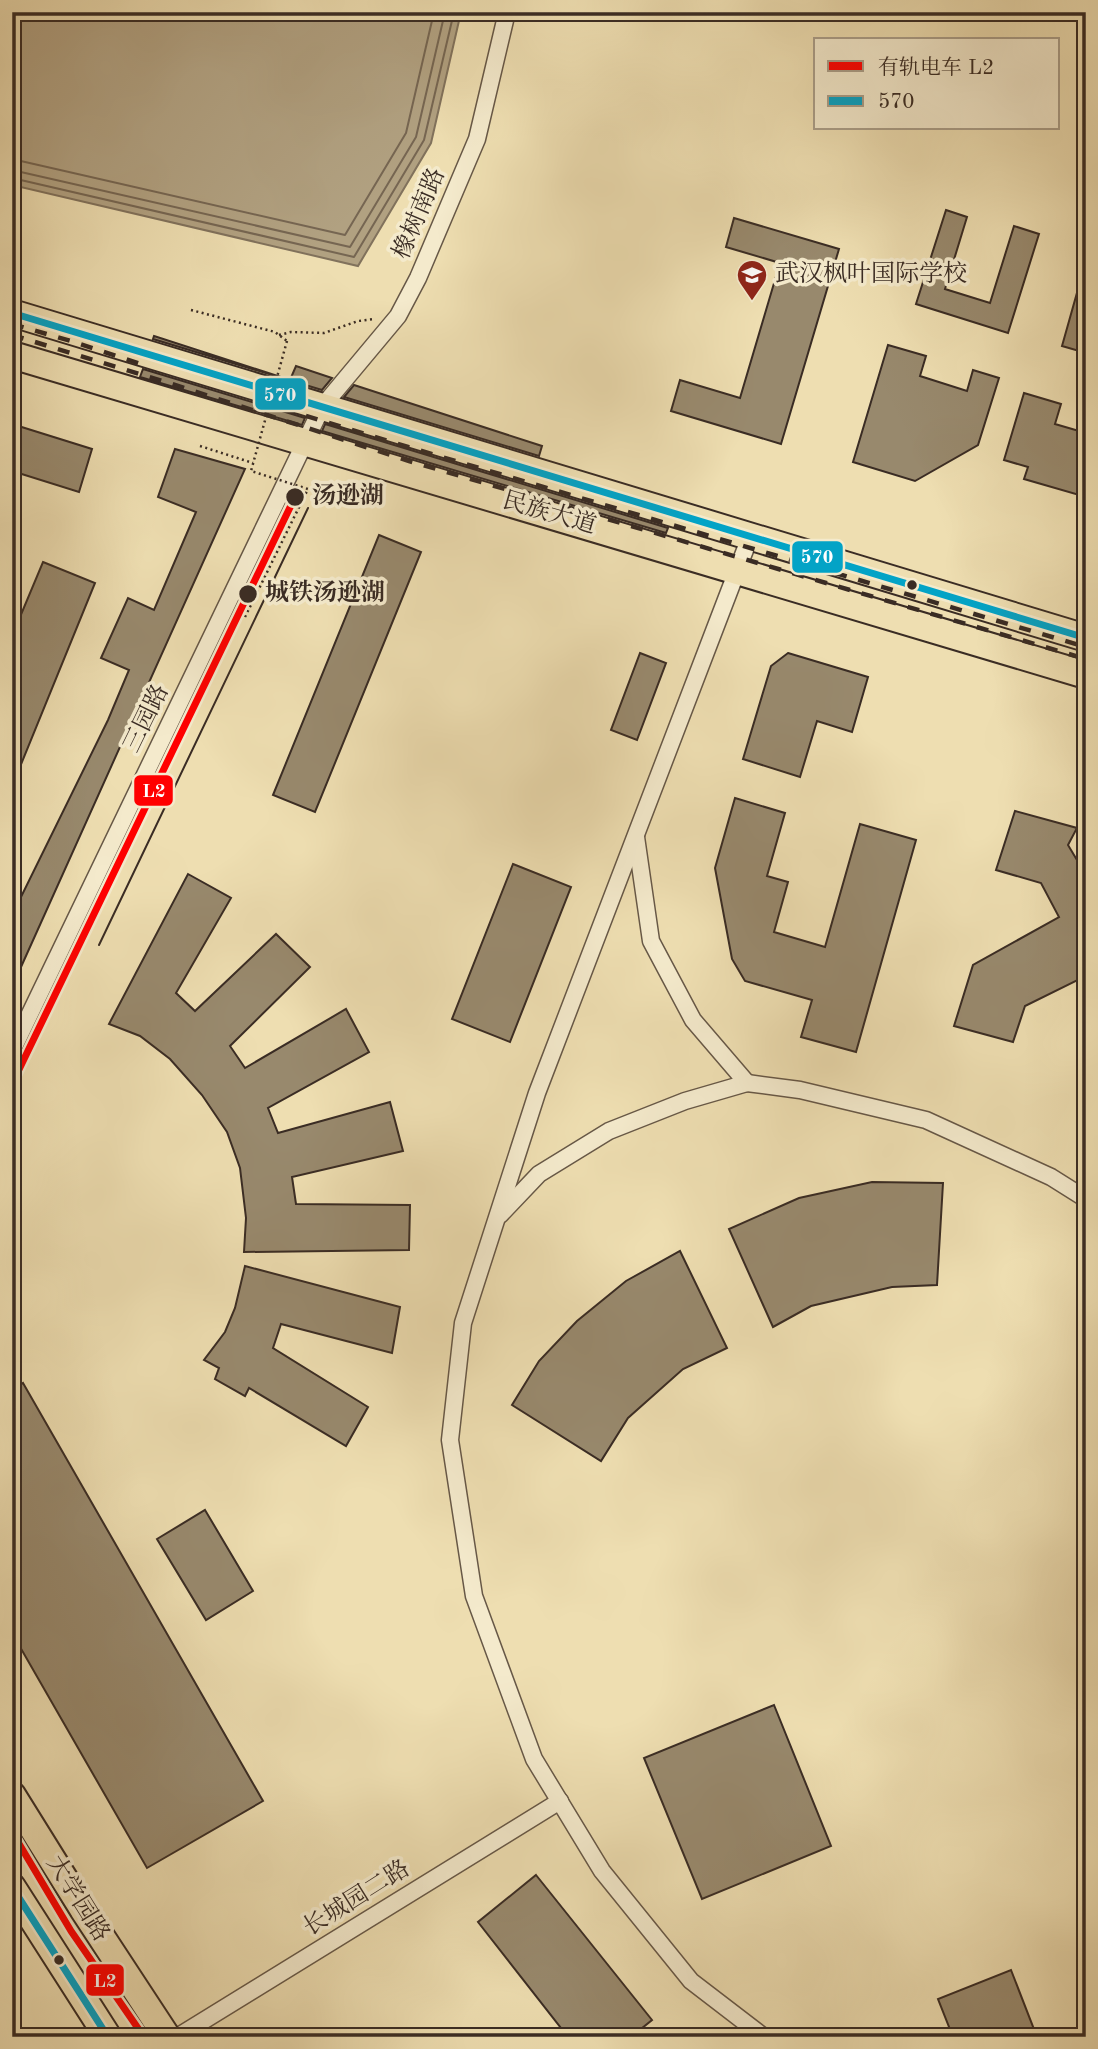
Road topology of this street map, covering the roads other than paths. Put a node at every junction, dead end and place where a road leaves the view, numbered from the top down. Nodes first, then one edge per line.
1 (508, 12) edge
2 (12, 313) edge
3 (12, 355) edge
4 (322, 407) junction
5 (305, 442) junction
6 (750, 537) junction
7 (737, 570) junction
8 (1086, 638) edge
9 (1086, 675) edge
10 (636, 834) junction
11 (12, 1051) edge
12 (747, 1083) junction
13 (1086, 1199) edge
14 (496, 1219) junction
15 (12, 1795) edge
16 (560, 1801) junction
17 (12, 1887) edge
18 (108, 2037) edge
19 (167, 2037) edge
20 (177, 2037) edge
21 (764, 2037) edge

1 - 4 street, 橡树南路
2 - 4 main road, 民族大道
3 - 5 main road, 民族大道
4 - 5 street, 三园路
4 - 6 main road, 民族大道
5 - 7 main road, 民族大道
5 - 11 street, 三园路
6 - 7 street
6 - 8 main road, 民族大道
7 - 9 main road, 民族大道
7 - 10 street
10 - 12 street
10 - 14 street
12 - 13 street
12 - 14 street
14 - 16 street
15 - 19 main road, 大学园路
16 - 20 street, 长城园二路
16 - 21 street
17 - 18 main road, 大学园路

